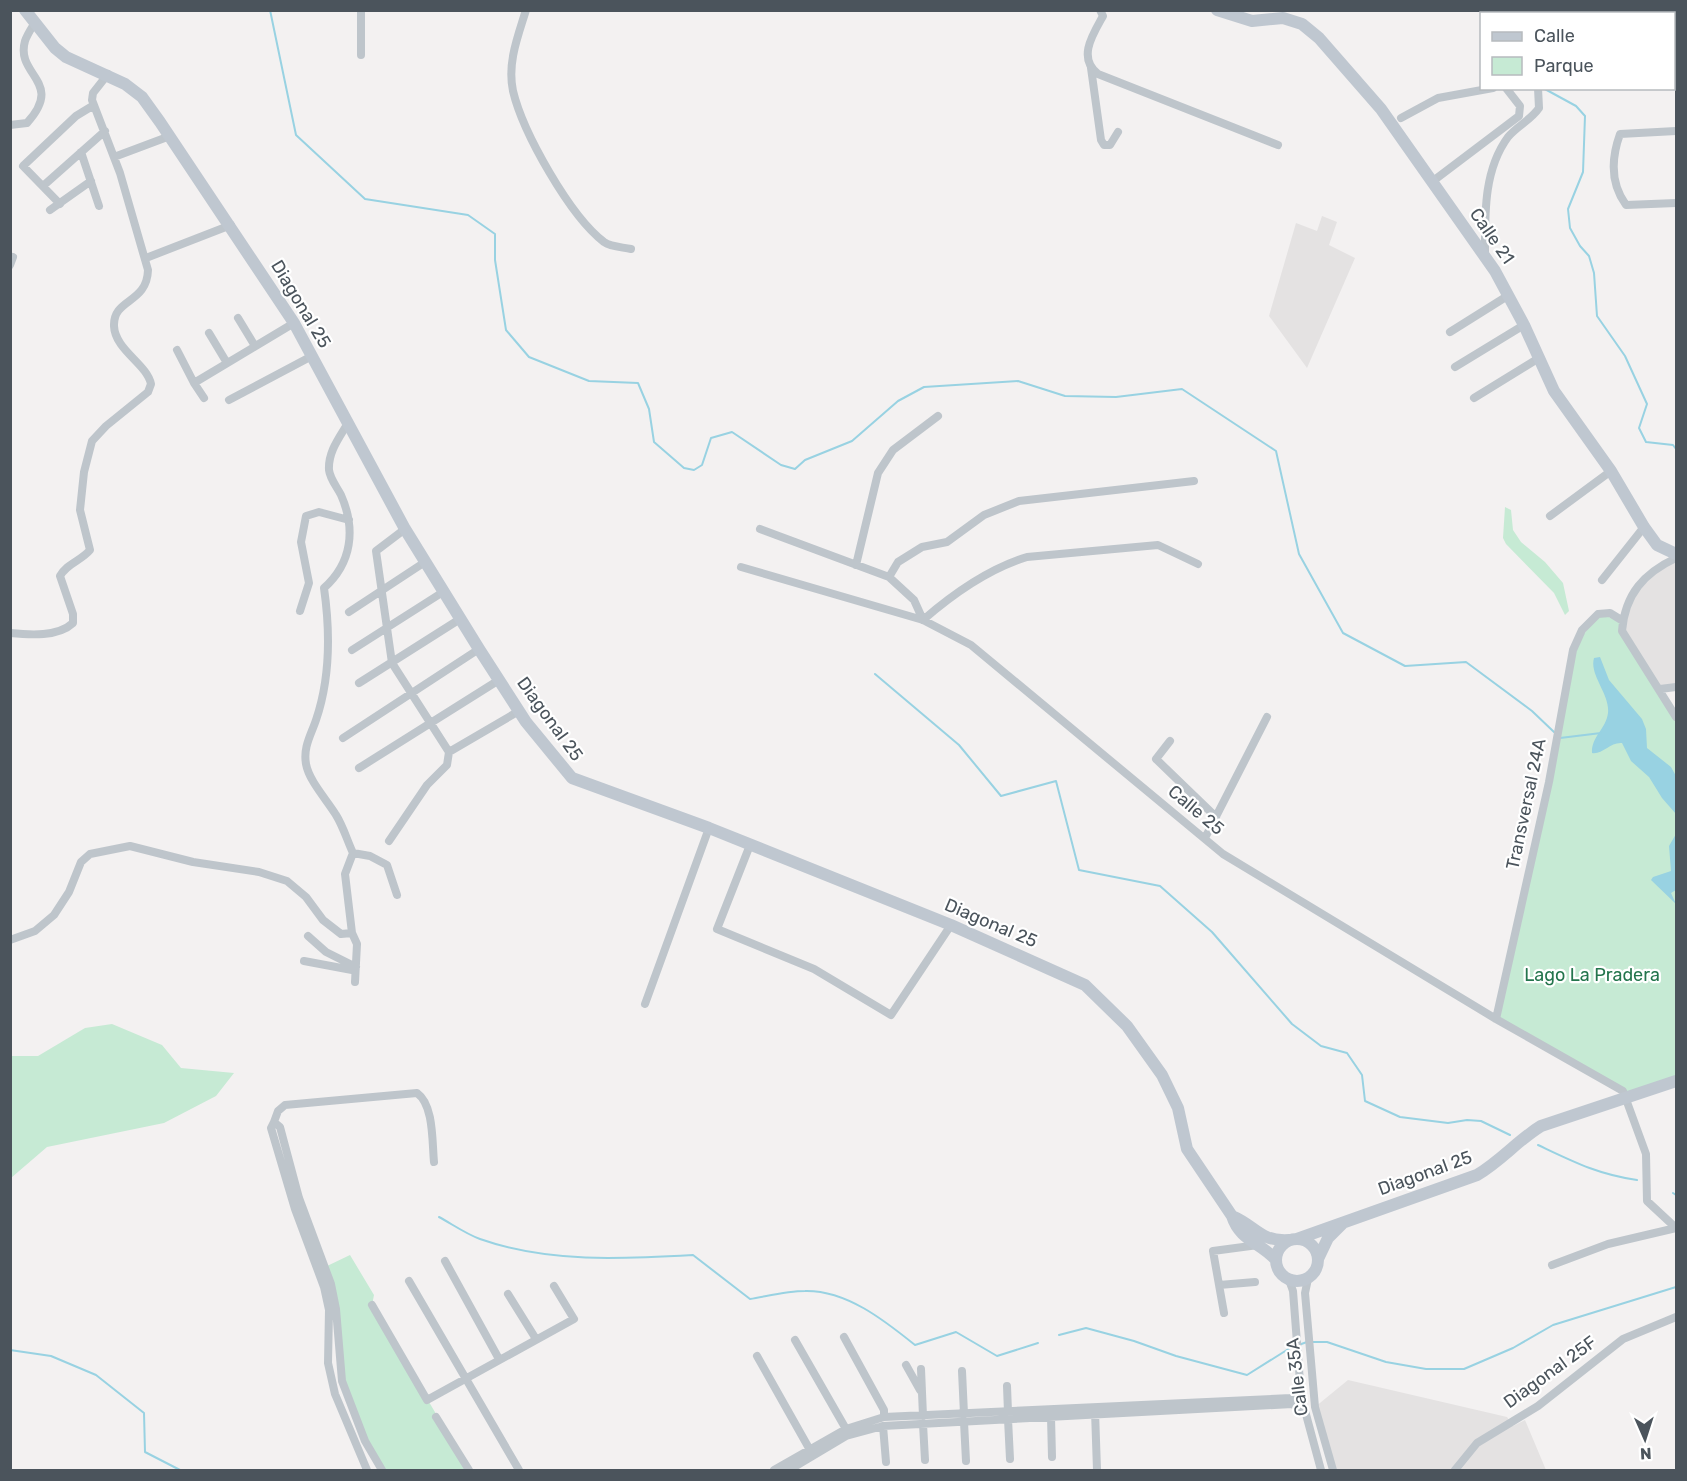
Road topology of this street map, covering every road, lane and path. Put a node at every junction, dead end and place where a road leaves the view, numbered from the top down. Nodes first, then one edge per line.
1 (25, 10) edge
2 (361, 10) edge
3 (526, 10) edge
4 (1100, 10) edge
5 (1217, 10) edge
6 (34, 24) junction
7 (361, 56) dead end
8 (1091, 68) junction
9 (108, 74) junction
10 (1482, 90) edge
11 (1508, 90) edge
12 (1538, 90) edge
13 (94, 105) junction
14 (1401, 118) dead end
15 (10, 125) edge
16 (105, 130) junction
17 (1677, 131) edge
18 (1118, 132) dead end
19 (170, 136) junction
20 (1278, 145) dead end
21 (81, 152) junction
22 (114, 157) junction
23 (91, 181) junction
24 (1433, 181) junction
25 (43, 186) junction
26 (1677, 203) edge
27 (60, 204) junction
28 (99, 206) dead end
29 (50, 210) dead end
30 (231, 225) junction
31 (630, 249) dead end
32 (1485, 256) junction
33 (146, 258) junction
34 (1509, 295) junction
35 (238, 318) dead end
36 (294, 323) junction
37 (1524, 325) junction
38 (1450, 332) dead end
39 (209, 333) dead end
40 (255, 346) junction
41 (177, 350) dead end
42 (312, 356) junction
43 (1539, 358) junction
44 (227, 363) junction
45 (1455, 367) dead end
46 (194, 382) junction
47 (204, 398) dead end
48 (1474, 399) dead end
49 (229, 400) dead end
50 (938, 416) dead end
51 (348, 423) junction
52 (1611, 471) junction
53 (1194, 481) dead end
54 (1550, 516) dead end
55 (349, 520) junction
56 (1644, 527) junction
57 (405, 529) junction
58 (760, 529) dead end
59 (1677, 556) edge
60 (425, 562) junction
61 (1198, 564) dead end
62 (856, 565) junction
63 (741, 567) dead end
64 (889, 577) junction
65 (1602, 580) dead end
66 (309, 583) junction
67 (324, 588) junction
68 (380, 591) junction
69 (443, 592) junction
70 (300, 611) dead end
71 (349, 612) dead end
72 (460, 619) junction
73 (923, 620) junction
74 (1623, 621) junction
75 (386, 627) junction
76 (10, 633) edge
77 (479, 649) junction
78 (352, 650) dead end
79 (392, 663) junction
80 (499, 680) junction
81 (359, 682) dead end
82 (1677, 687) edge
83 (1660, 689) junction
84 (411, 693) junction
85 (519, 711) junction
86 (1267, 717) dead end
87 (1677, 717) edge
88 (430, 722) junction
89 (343, 738) dead end
90 (1170, 741) dead end
91 (449, 752) junction
92 (359, 768) dead end
93 (1216, 817) junction
94 (709, 828) junction
95 (1205, 838) junction
96 (389, 841) dead end
97 (750, 845) junction
98 (353, 852) junction
99 (397, 895) dead end
100 (951, 925) junction
101 (352, 933) junction
102 (308, 936) dead end
103 (10, 940) edge
104 (304, 961) dead end
105 (356, 969) junction
106 (355, 982) dead end
107 (645, 1004) dead end
108 (1496, 1019) junction
109 (1677, 1081) edge
110 (1628, 1098) junction
111 (274, 1122) junction
112 (434, 1162) dead end
113 (1232, 1216) junction
114 (1345, 1221) junction
115 (1676, 1228) edge
116 (1294, 1240) junction
117 (1276, 1241) junction
118 (1257, 1245) junction
119 (1318, 1259) junction
120 (1276, 1260) junction
121 (445, 1261) dead end
122 (1552, 1265) dead end
123 (1308, 1278) junction
124 (409, 1281) dead end
125 (1256, 1282) dead end
126 (554, 1286) dead end
127 (1219, 1286) junction
128 (1291, 1286) junction
129 (508, 1294) dead end
130 (372, 1305) dead end
131 (1224, 1313) dead end
132 (1677, 1317) edge
133 (844, 1337) dead end
134 (536, 1339) junction
135 (795, 1340) dead end
136 (338, 1349) junction
137 (328, 1354) junction
138 (757, 1356) dead end
139 (499, 1359) junction
140 (906, 1365) dead end
141 (921, 1369) dead end
142 (962, 1371) dead end
143 (464, 1379) junction
144 (1006, 1386) dead end
145 (1300, 1392) junction
146 (922, 1393) junction
147 (1095, 1411) junction
148 (1304, 1411) junction
149 (1008, 1416) junction
150 (436, 1417) dead end
151 (1051, 1417) junction
152 (964, 1418) junction
153 (923, 1420) junction
154 (884, 1422) junction
155 (846, 1429) junction
156 (366, 1443) junction
157 (357, 1448) junction
158 (810, 1450) junction
159 (1052, 1457) dead end
160 (1010, 1459) dead end
161 (925, 1460) dead end
162 (966, 1461) dead end
163 (886, 1462) dead end
164 (367, 1470) edge
165 (382, 1470) edge
166 (469, 1470) edge
167 (519, 1470) edge
168 (774, 1470) edge
169 (789, 1470) edge
170 (1097, 1470) edge
171 (1322, 1470) edge
172 (1333, 1470) edge
173 (1455, 1470) edge

1 - 6 street, Diagonal 25
2 - 7 street
3 - 31 street
4 - 8 street
5 - 24 street, Calle 21
6 - 9 street, Diagonal 25
6 - 15 street
8 - 18 street
8 - 20 street
9 - 13 street
9 - 19 street, Diagonal 25
10 - 14 street
11 - 24 street
12 - 32 street
13 - 16 street
13 - 25 street
16 - 21 street
16 - 22 street
17 - 26 street
19 - 22 street
19 - 30 street, Diagonal 25
21 - 23 street
21 - 25 street
22 - 33 street
23 - 27 street
23 - 28 street
24 - 32 street, Calle 21
25 - 27 street
27 - 29 street
30 - 33 street
30 - 36 street, Diagonal 25
32 - 34 street, Calle 21
33 - 76 street
34 - 37 street, Calle 21
34 - 38 street
35 - 40 street
36 - 40 street
36 - 42 street, Diagonal 25
37 - 43 street, Calle 21
37 - 45 street
39 - 44 street
40 - 44 street
41 - 46 street
42 - 49 street
42 - 51 street, Diagonal 25
43 - 48 street
43 - 52 street, Calle 21
44 - 46 street
46 - 47 street
50 - 62 street
51 - 55 street
51 - 57 street, Diagonal 25
52 - 54 street
52 - 56 street, Calle 21
53 - 64 street
55 - 66 street
55 - 67 street
56 - 59 street, Calle 21
56 - 65 street
57 - 60 street, Diagonal 25
57 - 68 street
58 - 62 street
59 - 74 street
60 - 68 street
60 - 69 street, Diagonal 25
61 - 73 street
62 - 64 street
63 - 73 street, Calle 25
64 - 73 street
66 - 67 street
66 - 70 street
67 - 98 street
68 - 71 street
68 - 75 street
69 - 72 street, Diagonal 25
69 - 75 street
72 - 77 street, Diagonal 25
72 - 79 street
73 - 95 street, Calle 25
74 - 83 street
74 - 108 street, Transversal 24A
75 - 78 street
75 - 79 street
77 - 80 street, Diagonal 25
77 - 84 street
79 - 81 street
79 - 84 street
80 - 85 street, Diagonal 25
80 - 88 street
82 - 83 street
83 - 87 street
84 - 88 street
84 - 89 street
85 - 91 street
85 - 94 street, Diagonal 25
86 - 93 street
88 - 91 street
88 - 92 street
90 - 93 street
91 - 96 street
93 - 95 street
94 - 97 street, Diagonal 25
94 - 107 street
95 - 108 street, Calle 25
97 - 100 street, Diagonal 25
97 - 100 street
98 - 99 street
98 - 101 street
100 - 113 street, Diagonal 25
101 - 103 street
101 - 105 street
102 - 105 street
104 - 105 street
105 - 106 street
108 - 110 street, Calle 25
109 - 110 street, Diagonal 25
110 - 114 street, Diagonal 25
110 - 115 street
111 - 112 street
111 - 136 street
111 - 137 street
113 - 117 street, Diagonal 25
113 - 118 street, Diagonal 25
114 - 116 street, Diagonal 25
114 - 119 street
115 - 122 street
116 - 117 street, Diagonal 25
116 - 119 street
116 - 120 street
117 - 118 street
118 - 120 street, Diagonal 25
118 - 127 street
119 - 123 street
120 - 128 street
121 - 139 street
123 - 128 street
123 - 172 street, Calle 35A
124 - 143 street
125 - 127 street
126 - 134 street
127 - 131 street
128 - 145 street, Calle 35A
129 - 134 street
130 - 143 street
132 - 173 street, Diagonal 25F
133 - 154 street
134 - 139 street
135 - 155 street
136 - 137 street
136 - 156 street
137 - 157 street
138 - 158 street
139 - 143 street
140 - 146 street
141 - 146 street
142 - 152 street
143 - 167 street
144 - 149 street
145 - 147 street
145 - 148 street, Calle 35A
146 - 153 street
147 - 148 street
147 - 149 street
147 - 151 street
147 - 170 street
148 - 171 street, Calle 35A
149 - 151 street
149 - 152 street
149 - 160 street
150 - 166 street
151 - 159 street
152 - 153 street
152 - 162 street
153 - 154 street
153 - 161 street
154 - 155 street
154 - 163 street
154 - 169 street
155 - 158 street
156 - 157 street
156 - 165 street
157 - 164 street
158 - 168 street

